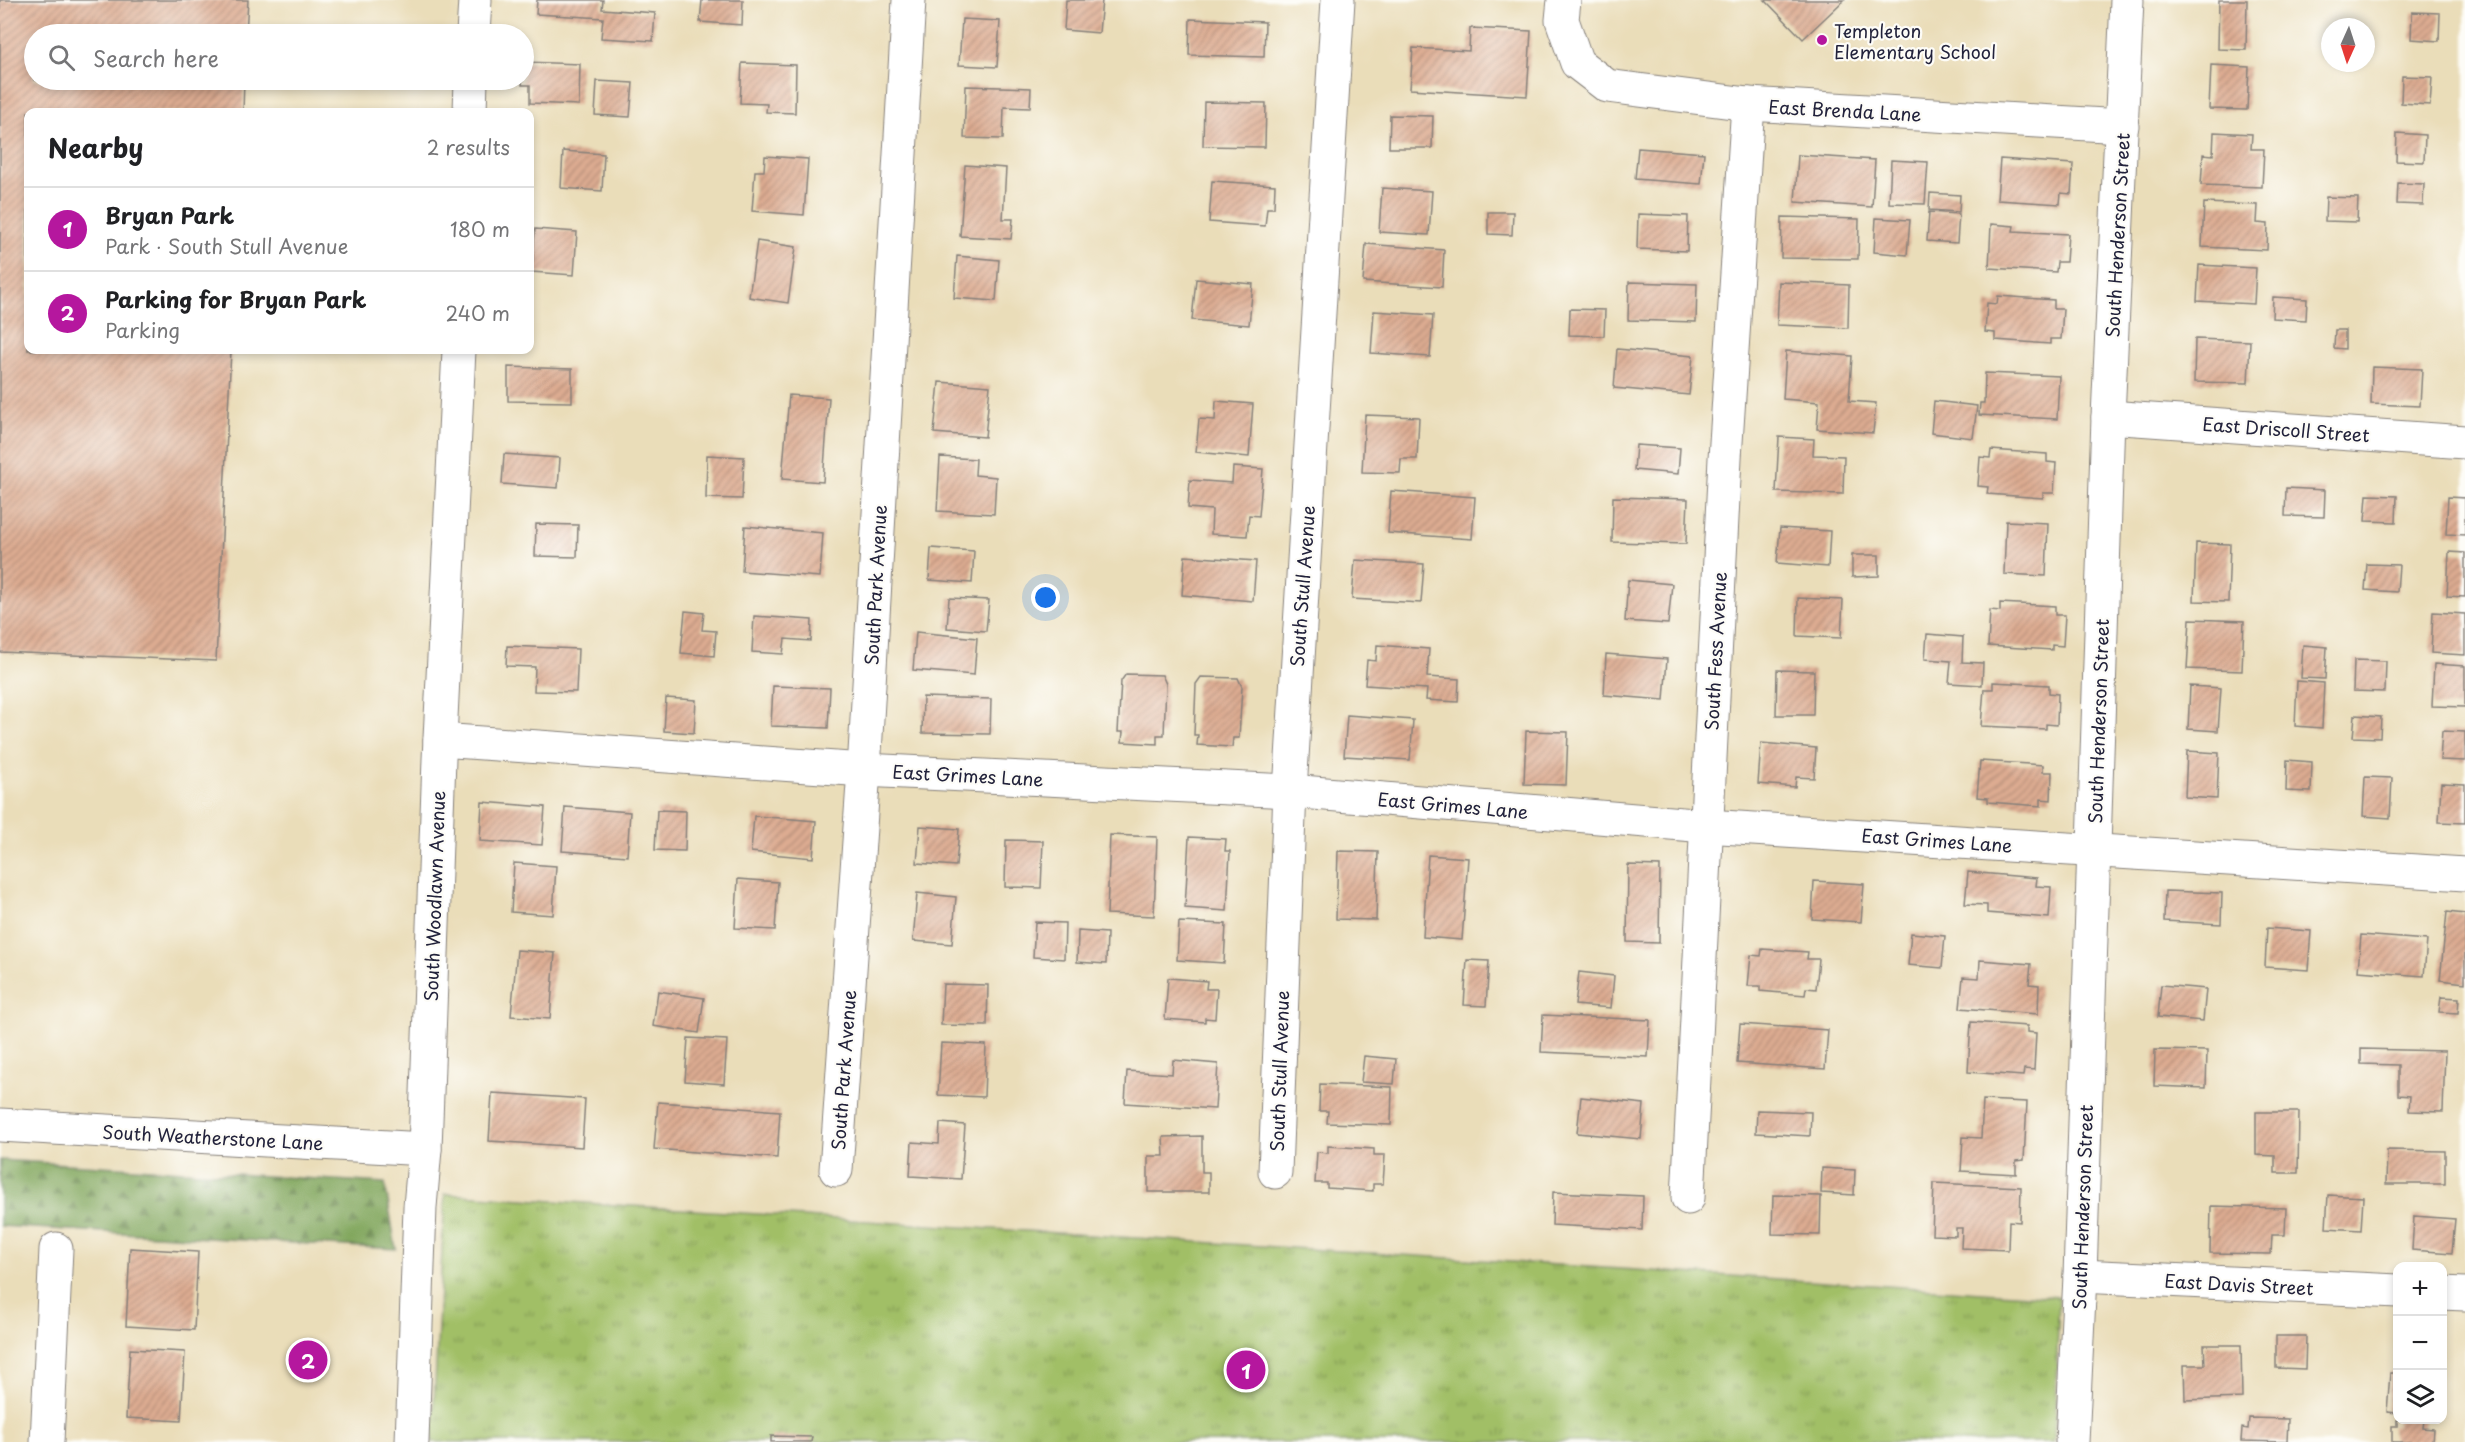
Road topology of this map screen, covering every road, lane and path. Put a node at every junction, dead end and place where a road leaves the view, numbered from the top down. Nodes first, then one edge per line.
1 (475, 0) edge
2 (909, 0) edge
3 (1338, 0) edge
4 (1564, 0) edge
5 (2127, 0) edge
6 (474, 24) edge
7 (471, 90) edge
8 (1748, 104) junction
9 (470, 108) edge
10 (2122, 126) junction
11 (459, 354) edge
12 (2108, 417) junction
13 (2465, 442) edge
14 (440, 740) junction
15 (864, 770) junction
16 (1290, 791) junction
17 (1706, 826) junction
18 (2094, 850) junction
19 (2465, 874) edge
20 (0, 1125) edge
21 (425, 1149) junction
22 (836, 1170) dead end
23 (1275, 1172) dead end
24 (1688, 1198) dead end
25 (57, 1249) dead end
26 (2080, 1276) junction
27 (2393, 1291) edge
28 (2447, 1293) edge
29 (2465, 1294) edge
30 (47, 1442) edge
31 (412, 1442) edge
32 (2072, 1442) edge

1 - 6 street
2 - 15 street, South Park Avenue
3 - 16 street, South Stull Avenue
4 - 8 street, East Brenda Lane
5 - 10 street, South Henderson Street
7 - 9 street
8 - 10 street, East Brenda Lane
8 - 17 street, South Fess Avenue
10 - 12 street, South Henderson Street
11 - 14 street, South Woodlawn Avenue
12 - 13 street, East Driscoll Street
12 - 18 street, South Henderson Street
14 - 15 street, East Grimes Lane
14 - 21 street, South Woodlawn Avenue
15 - 16 street, East Grimes Lane
15 - 22 street, South Park Avenue
16 - 17 street, East Grimes Lane
16 - 23 street, South Stull Avenue
17 - 18 street, East Grimes Lane
17 - 24 street, South Fess Avenue
18 - 19 street, East Grimes Lane
18 - 26 street, South Henderson Street
20 - 21 street, South Weatherstone Lane
21 - 31 street, South Woodlawn Avenue
25 - 30 street
26 - 27 street, East Davis Street
26 - 32 street, South Henderson Street
28 - 29 street

